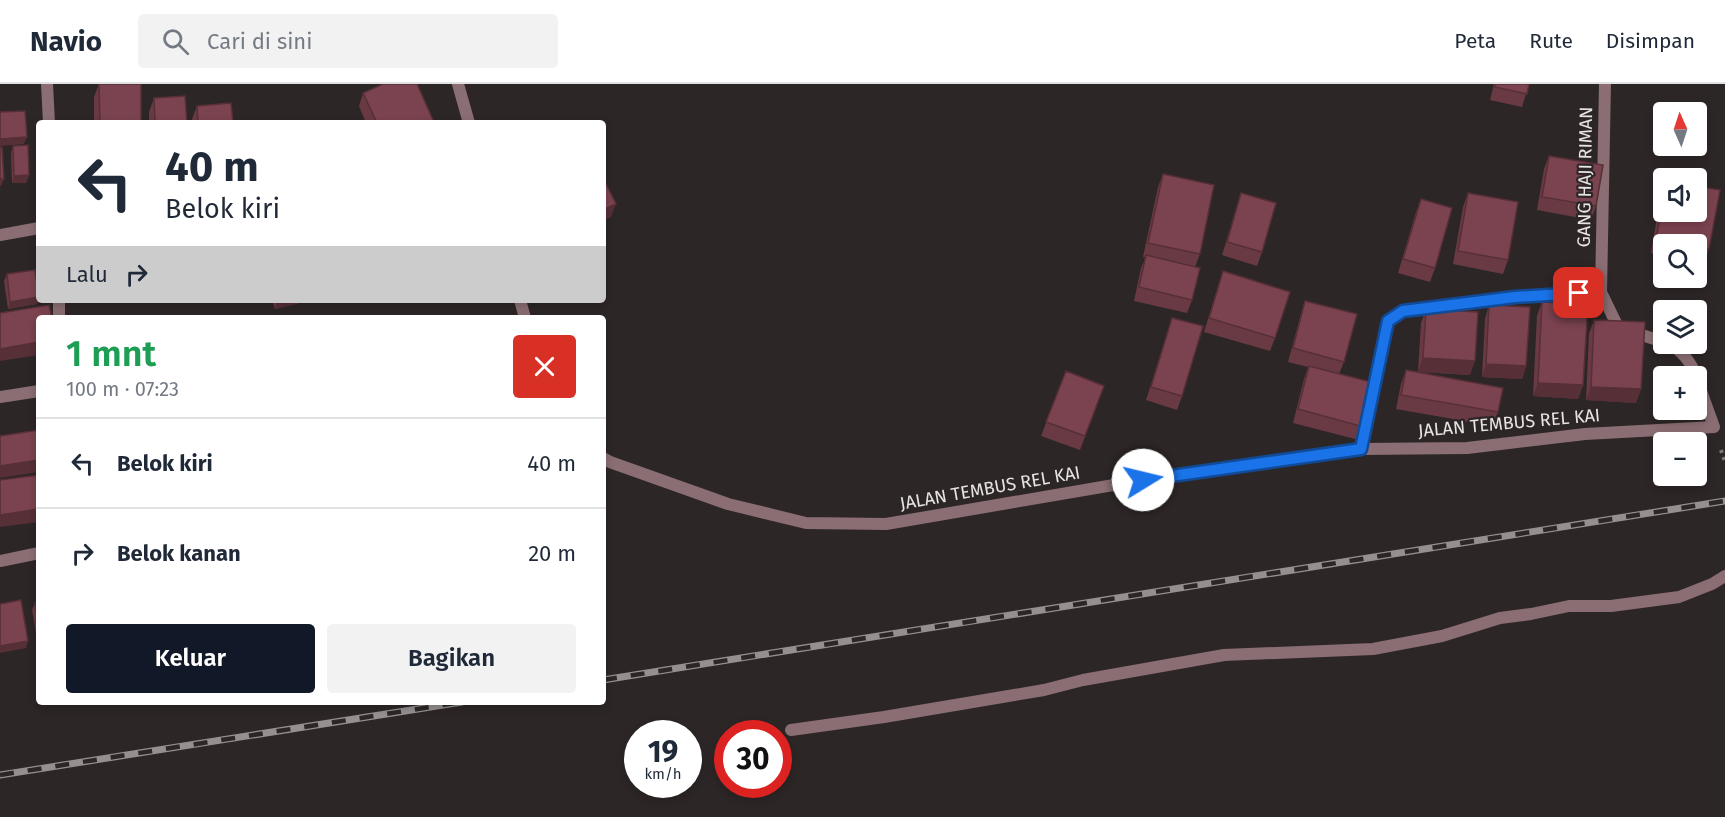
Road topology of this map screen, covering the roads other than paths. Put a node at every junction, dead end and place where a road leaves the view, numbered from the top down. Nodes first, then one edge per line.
1 (47, 84) edge
2 (458, 84) edge
3 (1605, 84) edge
4 (49, 120) edge
5 (468, 120) edge
6 (36, 229) edge
7 (0, 235) edge
8 (1600, 292) junction
9 (1653, 339) edge
10 (1681, 354) edge
11 (1692, 366) edge
12 (36, 391) edge
13 (0, 397) edge
14 (1707, 407) edge
15 (1714, 426) joint
16 (1361, 449) junction
17 (606, 460) edge
18 (36, 554) edge
19 (0, 561) edge
20 (1725, 576) edge
21 (792, 730) edge

1 - 4 street
2 - 5 street
3 - 8 street, GANG HAJI RIMAN
6 - 7 street
8 - 9 street, GANG HAJI RIMAN
8 - 16 street
10 - 11 street, GANG HAJI RIMAN
12 - 13 street
14 - 15 street, GANG HAJI RIMAN
15 - 16 street, JALAN TEMBUS REL KAI
16 - 17 street, JALAN TEMBUS REL KAI
18 - 19 street
20 - 21 street

